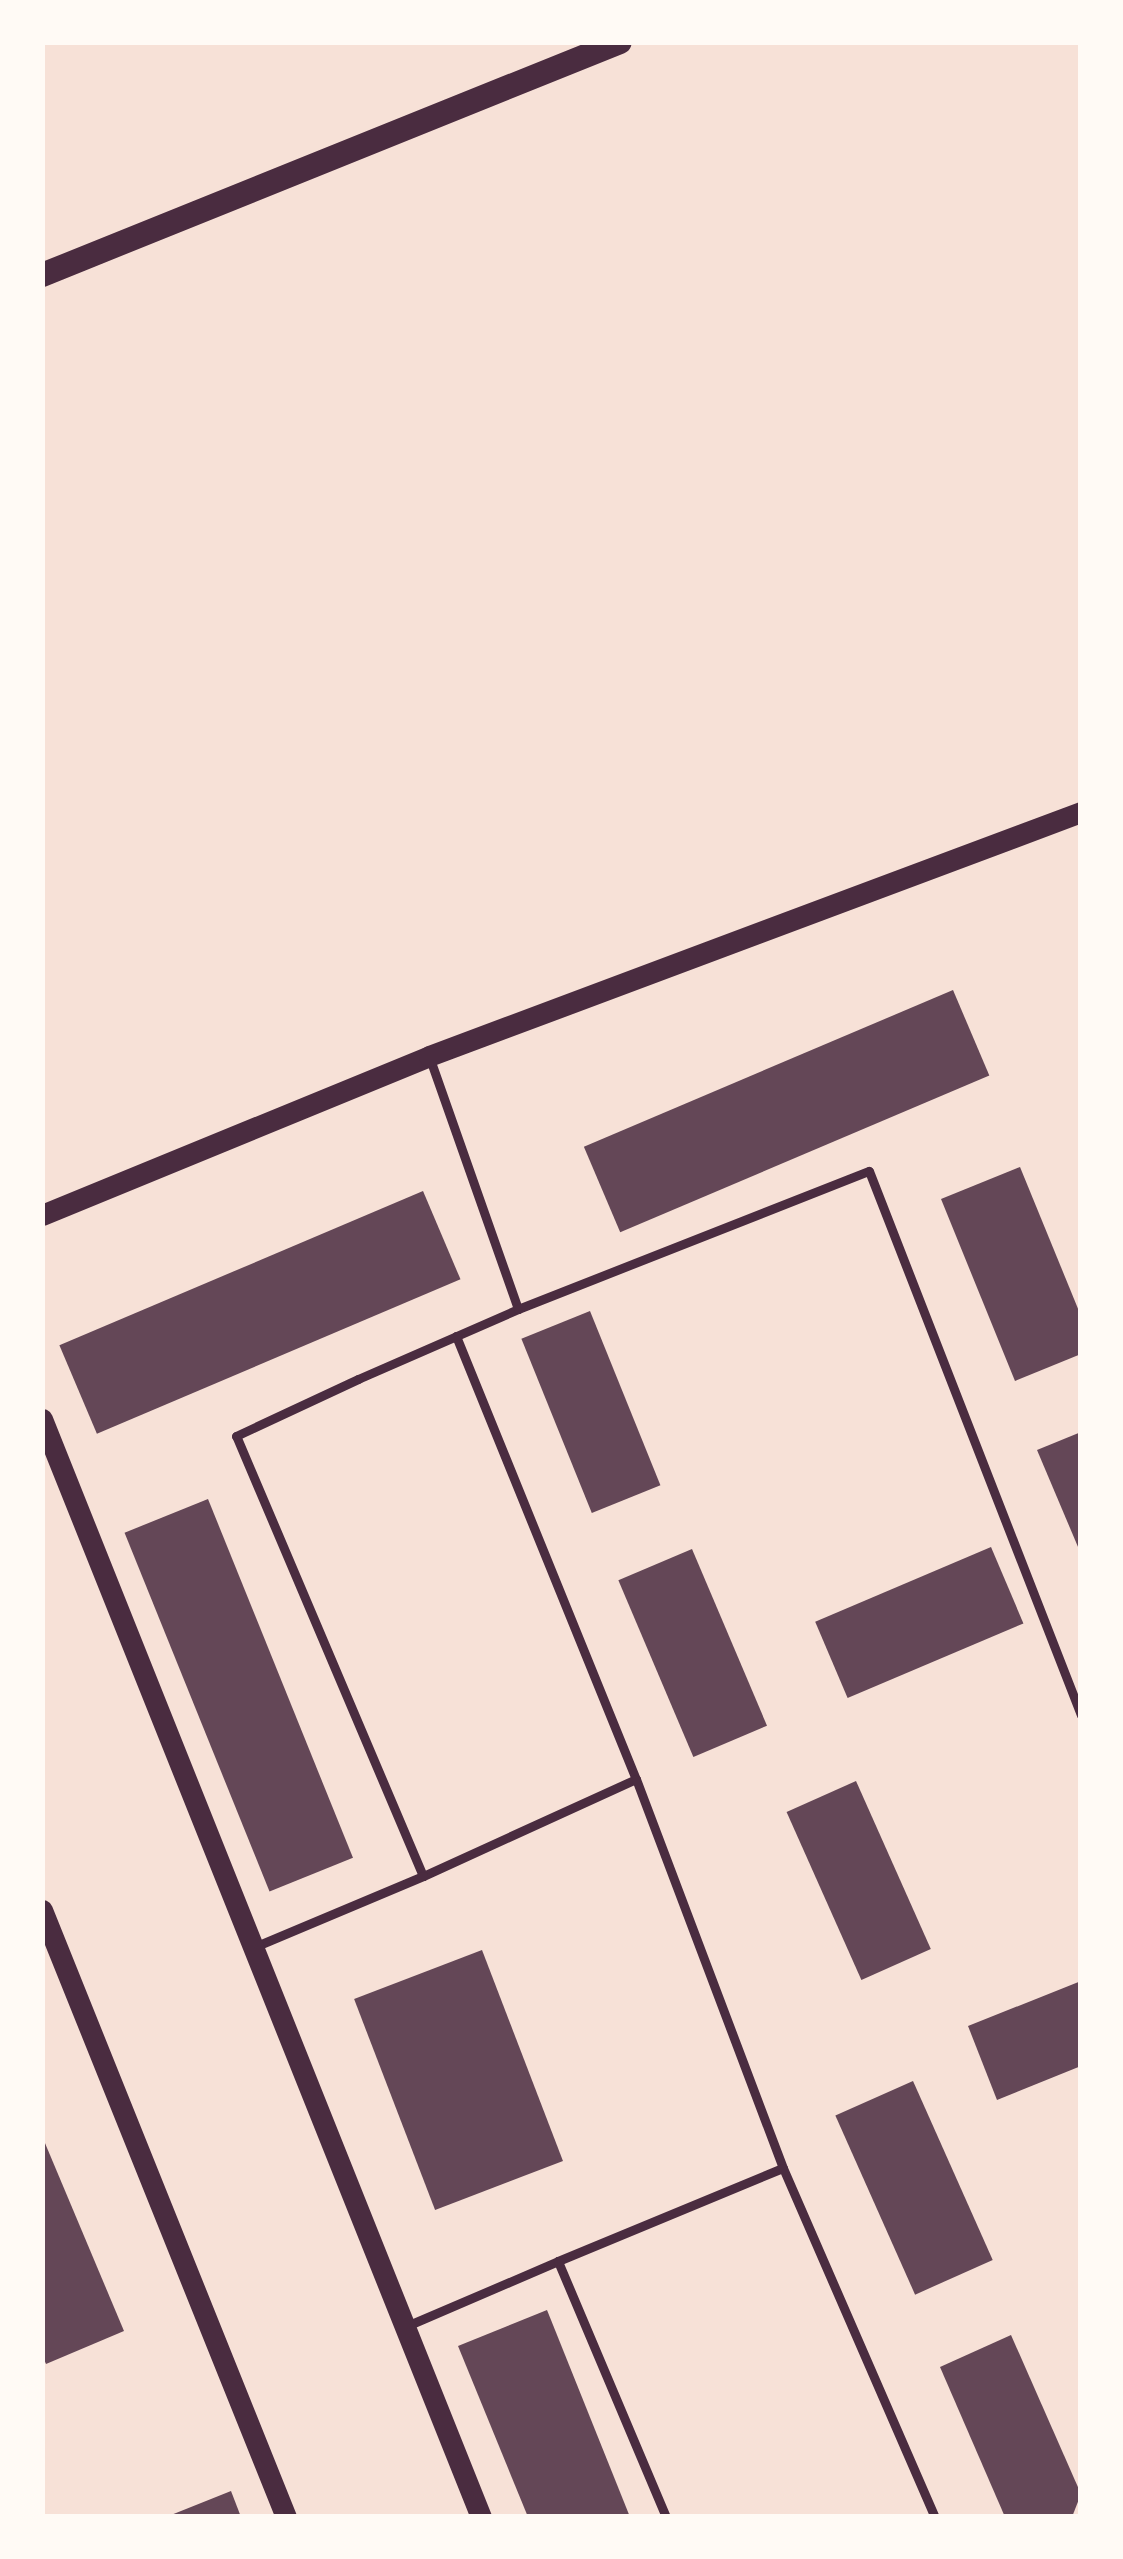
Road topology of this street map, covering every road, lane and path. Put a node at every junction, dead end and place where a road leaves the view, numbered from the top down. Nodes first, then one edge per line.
1 (620, 42) edge
2 (42, 275) edge
3 (1081, 812) edge
4 (429, 1056) junction
5 (42, 1215) edge
6 (518, 1309) junction
7 (456, 1336) junction
8 (42, 1419) edge
9 (1081, 1715) edge
10 (636, 1779) junction
11 (422, 1876) junction
12 (42, 1910) edge
13 (259, 1945) junction
14 (783, 2168) junction
15 (558, 2261) junction
16 (409, 2325) junction
17 (286, 2517) edge
18 (481, 2517) edge
19 (666, 2517) edge
20 (935, 2517) edge

1 - 2 main road
3 - 4 street
4 - 5 street
4 - 6 lane
6 - 7 lane
6 - 9 lane
7 - 10 lane
7 - 11 lane
8 - 13 street
10 - 11 lane
10 - 14 lane
11 - 13 lane
12 - 17 street
13 - 16 street
14 - 15 lane
14 - 20 lane
15 - 16 lane
15 - 19 lane
16 - 18 street

